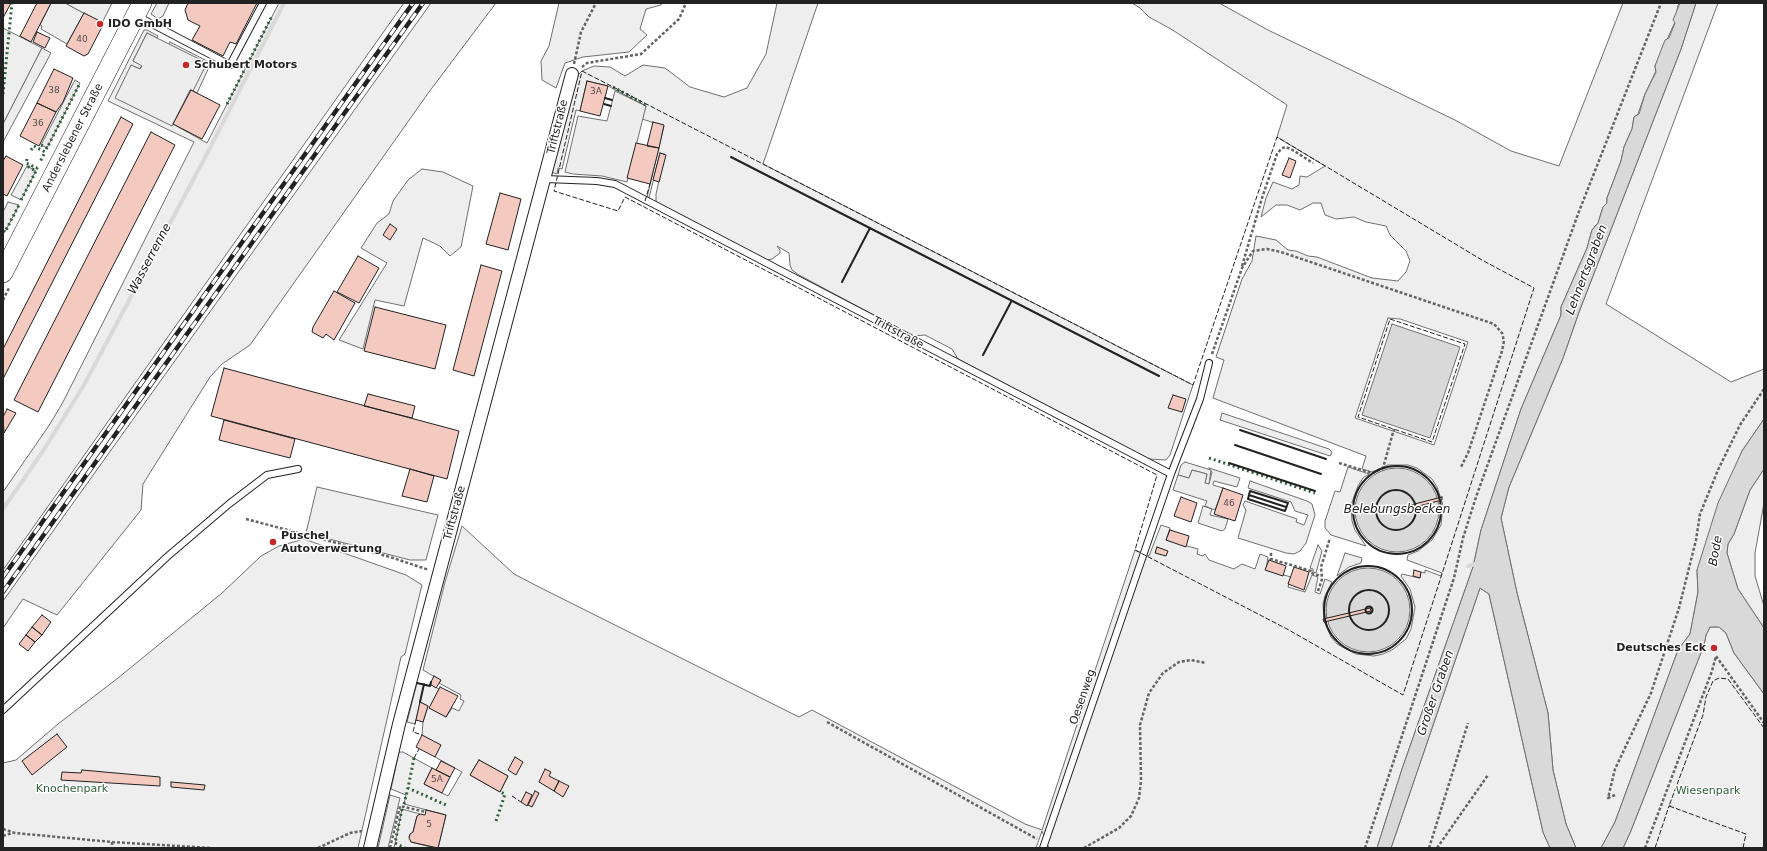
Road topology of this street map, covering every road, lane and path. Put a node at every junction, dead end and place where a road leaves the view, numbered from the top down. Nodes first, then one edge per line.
1 (263, 3) edge
2 (596, 3) edge
3 (686, 3) edge
4 (1662, 3) edge
5 (139, 9) edge
6 (572, 74) junction
7 (1313, 163) dead end
8 (545, 179) junction
9 (1242, 268) junction
10 (3, 273) edge
11 (1210, 362) joint
12 (1764, 389) edge
13 (1394, 429) dead end
14 (1340, 463) dead end
15 (1461, 467) dead end
16 (298, 469) dead end
17 (1171, 474) junction
18 (246, 519) dead end
19 (1330, 538) dead end
20 (1271, 553) dead end
21 (440, 574) junction
22 (1321, 576) junction
23 (1318, 591) dead end
24 (1206, 663) dead end
25 (3, 710) edge
26 (827, 722) dead end
27 (1764, 722) edge
28 (1468, 723) dead end
29 (1488, 775) dead end
30 (1615, 795) dead end
31 (426, 812) dead end
32 (3, 829) edge
33 (374, 832) junction
34 (15, 833) junction
35 (3, 836) edge
36 (112, 842) junction
37 (1043, 846) edge
38 (112, 848) edge
39 (211, 848) edge
40 (318, 848) edge
41 (370, 848) edge
42 (390, 848) edge
43 (1084, 848) edge
44 (1365, 848) edge
45 (1428, 848) edge
46 (1437, 848) edge
47 (1645, 848) edge

1 - 5 lane
2 - 6 path
3 - 6 path
4 - 44 path
5 - 10 main road, Anderslebener Straße
6 - 8 street, Triftstraße
7 - 9 path
8 - 17 lane, Triftstraße
8 - 21 street, Triftstraße
9 - 11 path
9 - 15 path
11 - 17 lane
12 - 30 path
13 - 14 path
16 - 25 lane
17 - 37 lane, Oesenweg
18 - 21 path
19 - 22 path
20 - 22 path
21 - 33 street, Triftstraße
22 - 23 path
24 - 43 path
26 - 37 path
27 - 47 path
28 - 45 path
29 - 46 path
31 - 42 path
32 - 34 path
33 - 40 path
33 - 41 street, Triftstraße
34 - 35 path
34 - 36 path
36 - 38 path
36 - 39 path

